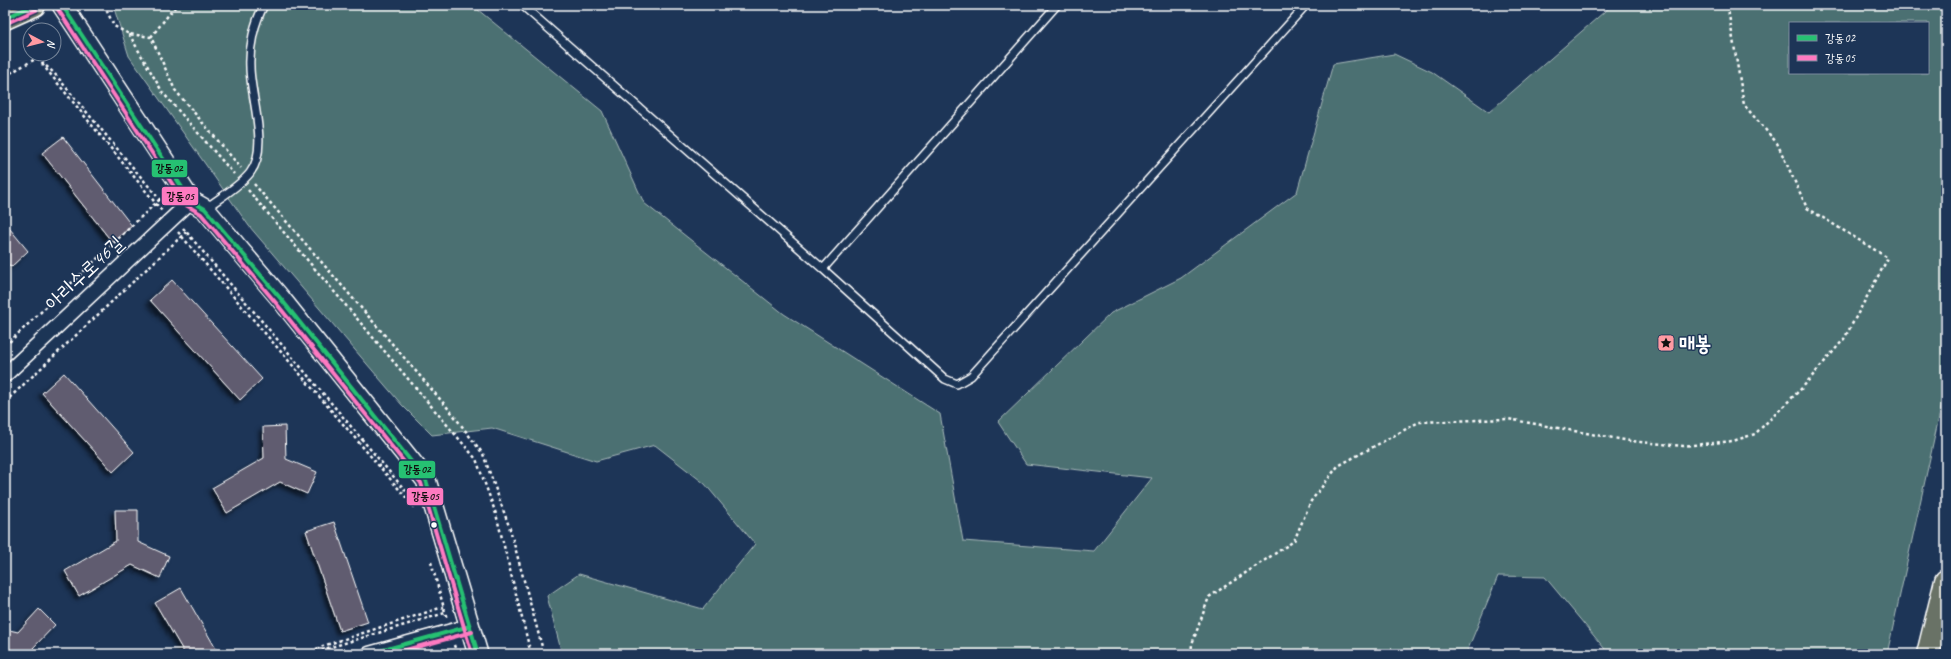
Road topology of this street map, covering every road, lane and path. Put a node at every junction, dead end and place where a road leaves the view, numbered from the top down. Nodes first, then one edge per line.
1 (34, 5) edge
2 (62, 5) edge
3 (104, 5) edge
4 (179, 5) edge
5 (264, 5) edge
6 (522, 5) edge
7 (1057, 5) edge
8 (1306, 5) edge
9 (1730, 5) edge
10 (5, 18) edge
11 (130, 34) junction
12 (151, 37) junction
13 (30, 62) edge
14 (40, 62) edge
15 (42, 62) edge
16 (54, 73) junction
17 (51, 75) junction
18 (5, 76) edge
19 (247, 176) junction
20 (241, 182) junction
21 (159, 200) junction
22 (156, 203) junction
23 (198, 205) junction
24 (172, 219) junction
25 (186, 232) junction
26 (182, 236) junction
27 (823, 269) junction
28 (5, 346) edge
29 (5, 375) edge
30 (5, 402) edge
31 (420, 508) dead end
32 (419, 517) dead end
33 (429, 554) dead end
34 (435, 560) dead end
35 (1946, 581) edge
36 (444, 607) junction
37 (450, 612) junction
38 (445, 614) junction
39 (458, 629) junction
40 (456, 653) edge
41 (305, 654) edge
42 (316, 654) edge
43 (369, 654) edge
44 (452, 654) edge
45 (478, 654) edge
46 (531, 654) edge
47 (544, 654) edge
48 (1191, 654) edge
49 (1928, 654) edge

1 - 10 main road
2 - 23 main road
3 - 11 path
4 - 12 path
5 - 19 lane
6 - 27 lane
7 - 27 lane
8 - 27 lane
9 - 48 path
11 - 12 path
11 - 20 path
12 - 19 path
13 - 18 path
14 - 17 path
15 - 16 path
16 - 17 path
16 - 21 path
17 - 22 path
19 - 20 lane
19 - 47 path
20 - 23 lane
20 - 46 path
21 - 22 path
21 - 24 path
22 - 24 path
22 - 28 path
23 - 24 street, 아리수로46길
23 - 39 main road
24 - 25 path
24 - 26 path
24 - 29 street, 아리수로46길
25 - 26 path
25 - 31 path
26 - 30 path
26 - 32 path
33 - 36 path
34 - 37 path
35 - 49 main road
36 - 38 path
36 - 41 path
37 - 38 path
37 - 39 path
38 - 39 path
38 - 42 path
39 - 40 path
39 - 43 street
39 - 45 main road
40 - 44 path

